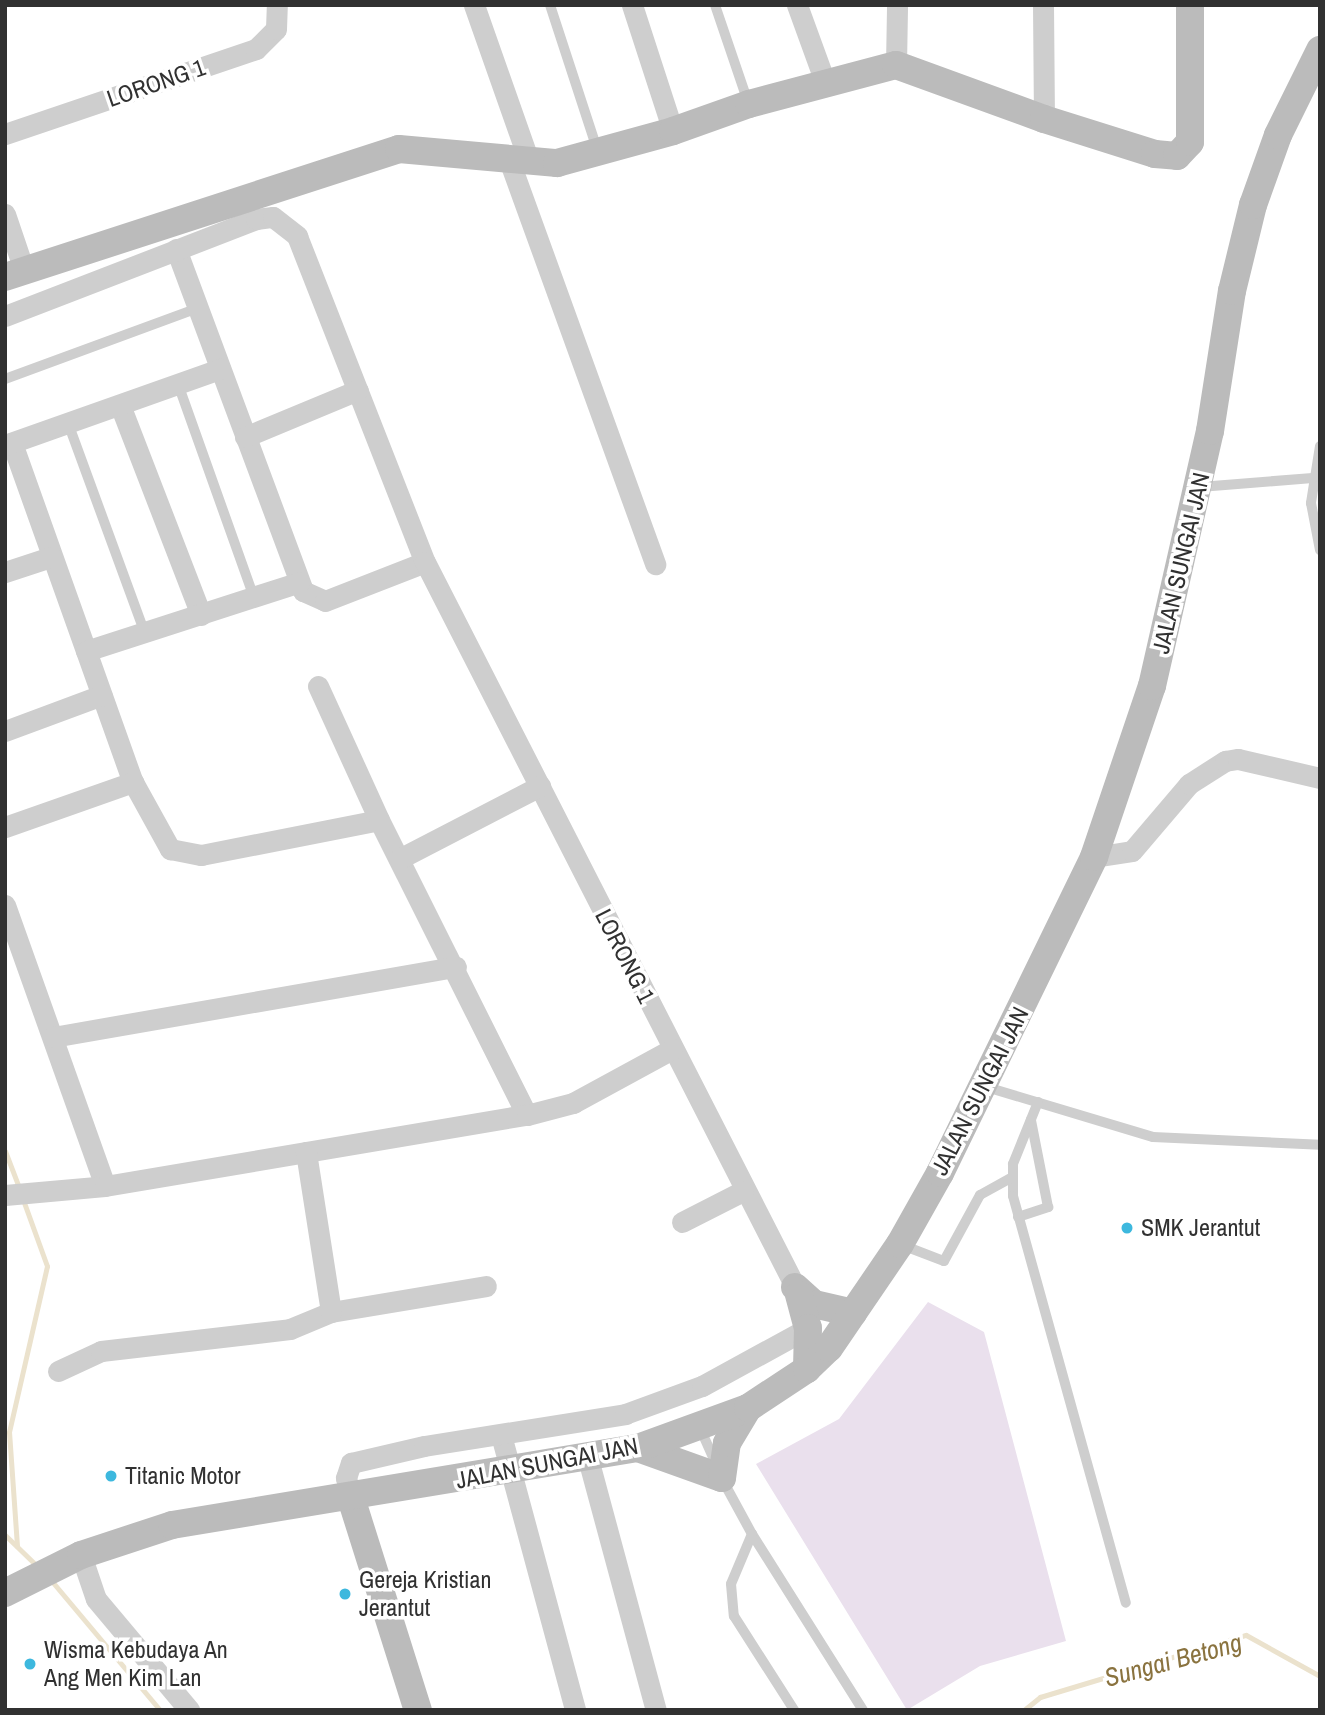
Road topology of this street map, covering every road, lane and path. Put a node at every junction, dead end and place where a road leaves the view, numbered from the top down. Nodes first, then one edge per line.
1 (277, 5) edge
2 (474, 5) edge
3 (550, 5) edge
4 (632, 5) edge
5 (715, 5) edge
6 (797, 5) edge
7 (897, 5) edge
8 (1043, 5) edge
9 (1190, 5) edge
10 (1320, 50) edge
11 (896, 65) junction
12 (825, 82) junction
13 (749, 104) junction
14 (1044, 119) junction
15 (673, 131) junction
16 (5, 134) edge
17 (598, 154) junction
18 (519, 161) junction
19 (5, 214) edge
20 (176, 249) junction
21 (15, 273) edge
22 (198, 308) junction
23 (5, 316) edge
24 (220, 369) junction
25 (5, 379) edge
26 (178, 384) junction
27 (358, 390) junction
28 (120, 405) junction
29 (68, 423) junction
30 (245, 437) junction
31 (9, 444) edge
32 (1320, 446) edge
33 (1313, 478) junction
34 (1198, 488) junction
35 (1320, 550) edge
36 (51, 557) junction
37 (425, 562) junction
38 (655, 564) dead end
39 (5, 572) edge
40 (299, 582) junction
41 (254, 597) junction
42 (201, 615) junction
43 (145, 633) junction
44 (86, 651) junction
45 (318, 686) dead end
46 (102, 695) junction
47 (5, 731) edge
48 (1320, 778) edge
49 (133, 782) junction
50 (540, 786) junction
51 (379, 820) junction
52 (5, 827) edge
53 (1094, 857) junction
54 (399, 859) junction
55 (5, 905) edge
56 (456, 967) junction
57 (52, 1037) junction
58 (672, 1049) junction
59 (983, 1086) junction
60 (1038, 1102) junction
61 (527, 1115) junction
62 (1031, 1120) junction
63 (1320, 1145) edge
64 (306, 1152) junction
65 (1012, 1177) junction
66 (106, 1186) junction
67 (743, 1191) junction
68 (14, 1194) edge
69 (1018, 1217) junction
70 (682, 1222) dead end
71 (900, 1244) junction
72 (486, 1286) dead end
73 (797, 1291) junction
74 (331, 1312) junction
75 (853, 1313) junction
76 (808, 1328) junction
77 (829, 1348) junction
78 (807, 1368) junction
79 (58, 1371) dead end
80 (748, 1408) junction
81 (700, 1427) junction
82 (501, 1435) junction
83 (638, 1448) junction
84 (587, 1455) junction
85 (507, 1471) junction
86 (722, 1478) junction
87 (351, 1498) junction
88 (752, 1534) junction
89 (74, 1558) junction
90 (16, 1588) edge
91 (1126, 1603) dead end
92 (189, 1710) edge
93 (418, 1710) edge
94 (575, 1710) edge
95 (656, 1710) edge
96 (793, 1710) edge
97 (863, 1710) edge

1 - 16 street, LORONG 1
2 - 18 street
3 - 17 lane
4 - 15 street
5 - 13 lane
6 - 12 street
7 - 11 street
8 - 14 street
9 - 14 main road
10 - 34 main road, JALAN SUNGAI JAN
11 - 12 main road
11 - 14 main road
12 - 13 main road
13 - 15 main road
15 - 17 main road
17 - 18 main road
18 - 21 main road
18 - 38 street
19 - 21 street
20 - 22 street
20 - 23 street, LORONG 1
20 - 27 street, LORONG 1
22 - 24 street
22 - 25 lane
24 - 26 street
24 - 30 street
26 - 28 street
26 - 41 lane
27 - 30 street
27 - 37 street, LORONG 1
28 - 29 street
28 - 42 street
29 - 31 street
29 - 43 lane
30 - 40 street
31 - 36 street
32 - 33 lane
33 - 34 lane
33 - 35 lane
34 - 53 main road, JALAN SUNGAI JAN
36 - 39 street
36 - 44 street
37 - 40 street
37 - 50 street, LORONG 1
40 - 41 street
41 - 42 street
42 - 43 street
43 - 44 street
44 - 46 street
45 - 51 street
46 - 47 street
46 - 49 street
48 - 53 street
49 - 51 street
49 - 52 street
50 - 54 street
50 - 58 street, LORONG 1
51 - 54 street
53 - 59 main road, JALAN SUNGAI JAN
54 - 56 street
55 - 57 street
56 - 57 street
56 - 61 street
57 - 66 street
58 - 61 street
58 - 67 street, LORONG 1
59 - 60 lane
59 - 71 main road, JALAN SUNGAI JAN
60 - 62 lane
60 - 63 lane
61 - 64 street
62 - 65 lane
62 - 69 lane
64 - 66 street
64 - 74 street
65 - 69 lane
65 - 71 lane
66 - 68 street
67 - 70 street
67 - 73 street, LORONG 1
69 - 91 lane
71 - 75 main road, JALAN SUNGAI JAN
72 - 74 street
73 - 75 main road
73 - 76 main road
73 - 77 street, LORONG 1
74 - 79 street
75 - 77 main road, JALAN SUNGAI JAN
76 - 78 main road
76 - 82 street
77 - 78 main road, JALAN SUNGAI JAN
78 - 80 main road, JALAN SUNGAI JAN
80 - 81 main road, JALAN SUNGAI JAN
80 - 86 main road
81 - 83 main road, JALAN SUNGAI JAN
81 - 86 lane
82 - 85 street
82 - 87 street
83 - 84 main road, JALAN SUNGAI JAN
83 - 86 main road
84 - 85 main road, JALAN SUNGAI JAN
84 - 95 street
85 - 87 main road, JALAN SUNGAI JAN
85 - 94 street
86 - 88 lane
87 - 89 main road, JALAN SUNGAI JAN
87 - 93 main road
88 - 96 lane
88 - 97 lane
89 - 90 main road, JALAN SUNGAI JAN
89 - 92 street

